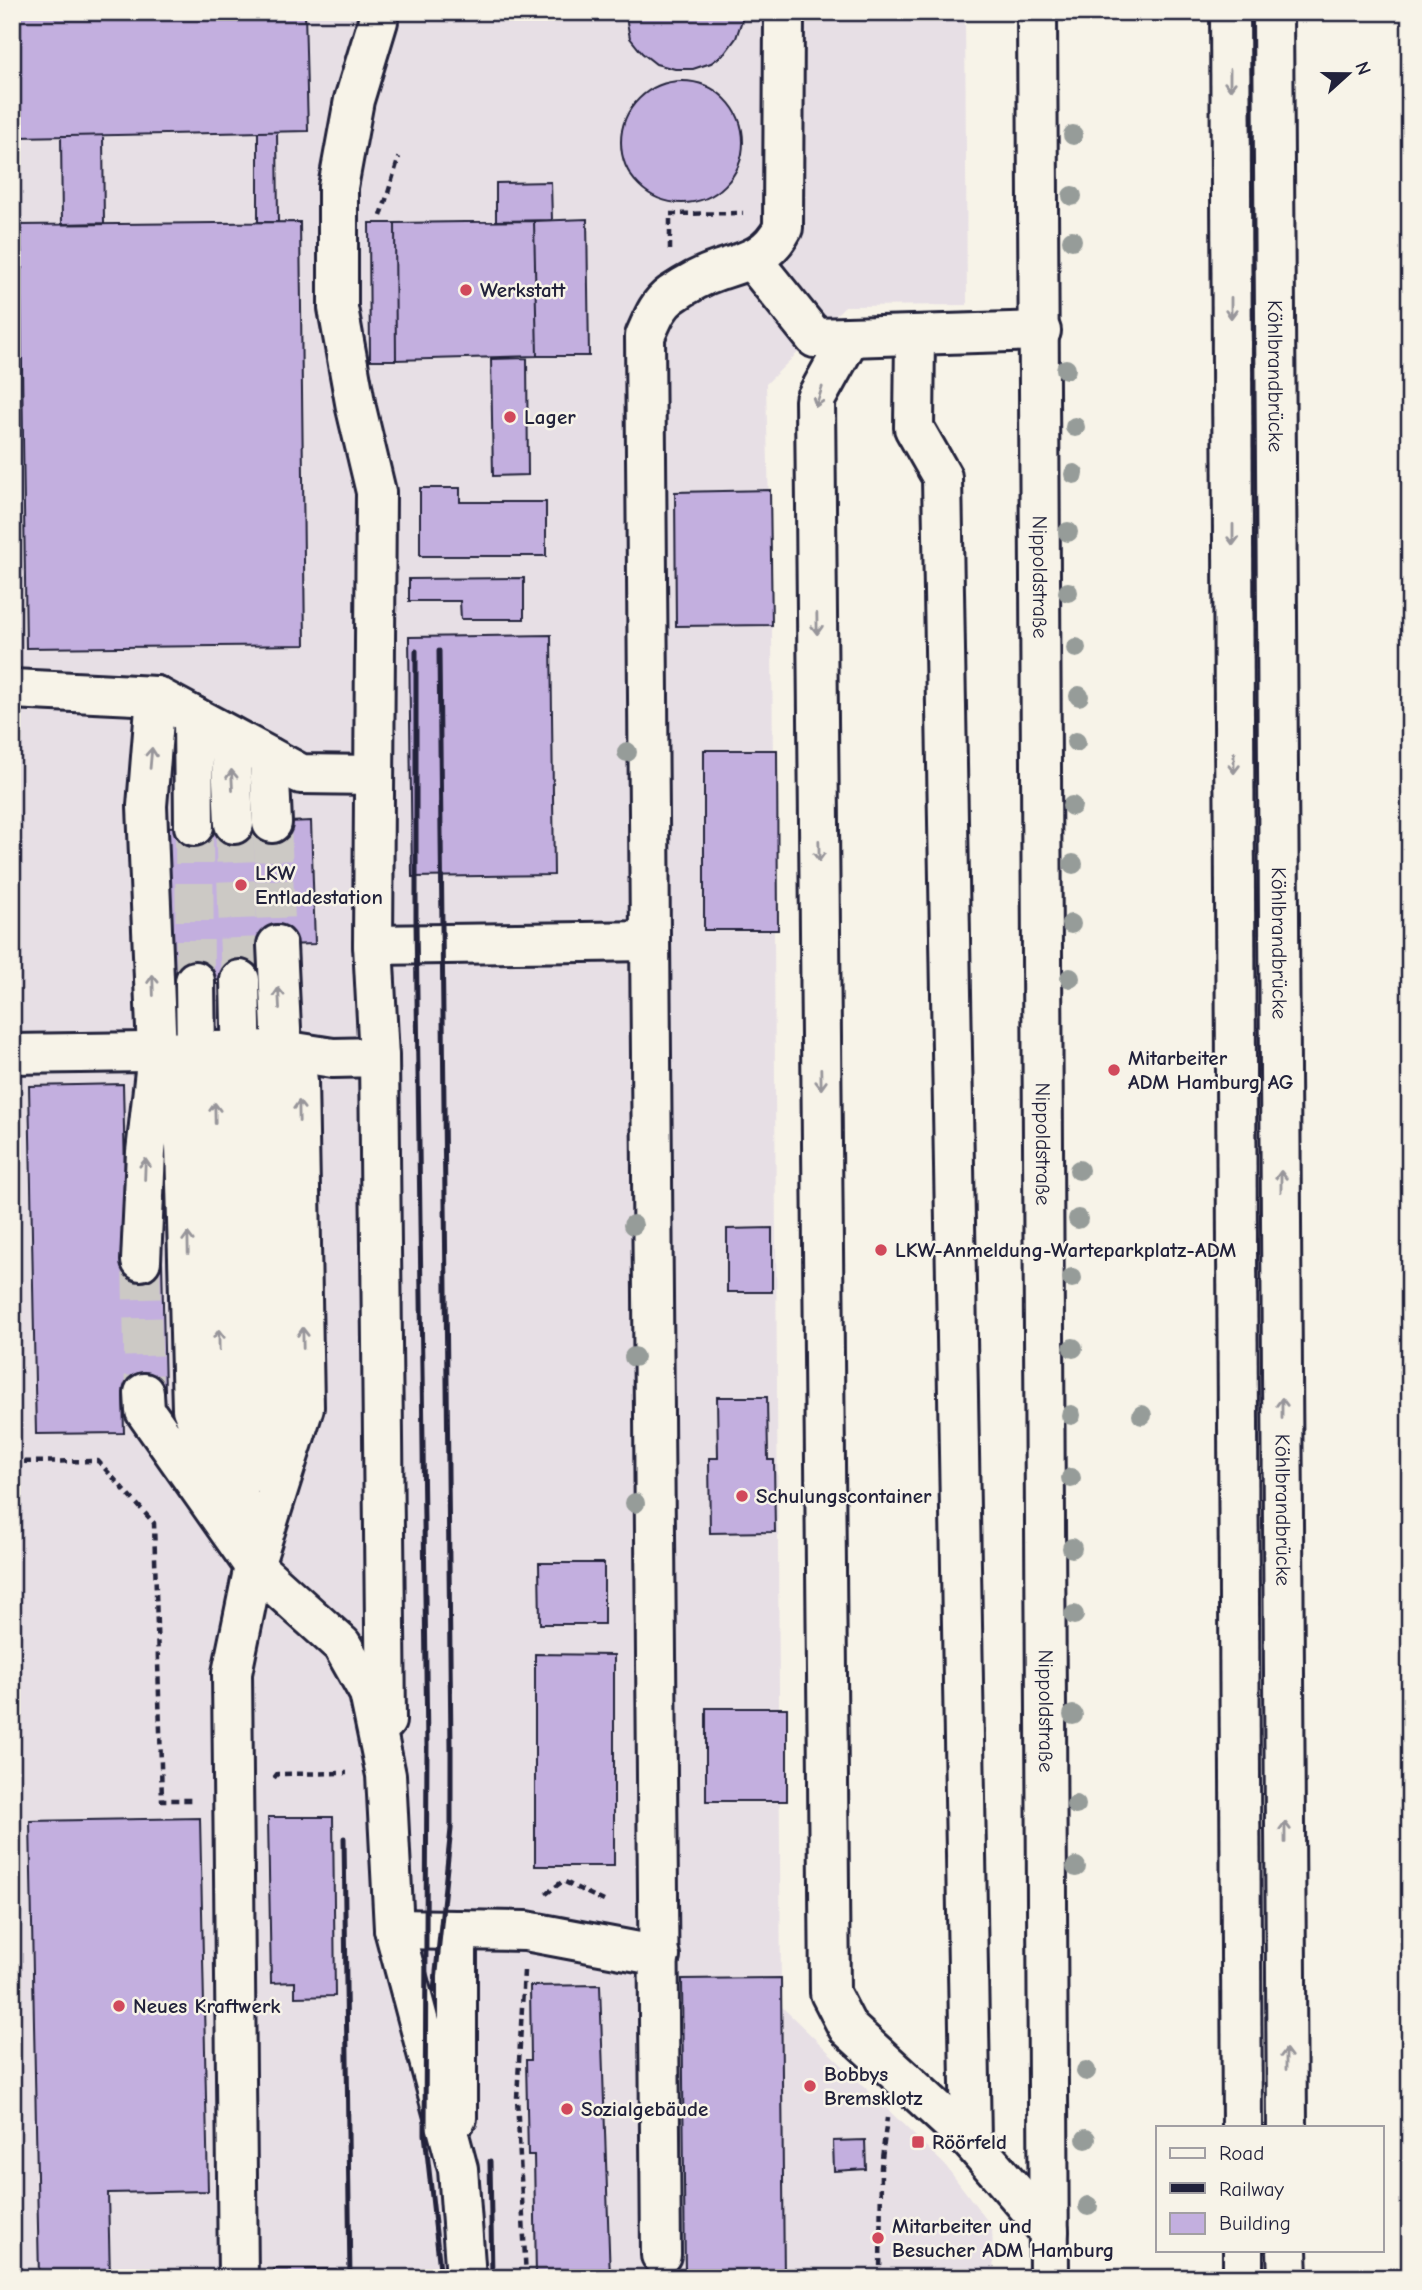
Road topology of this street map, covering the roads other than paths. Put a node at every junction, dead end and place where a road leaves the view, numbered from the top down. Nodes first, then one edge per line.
1 (378, 12) edge
2 (784, 12) edge
3 (1037, 12) edge
4 (1230, 12) edge
5 (1273, 12) edge
6 (753, 261) junction
7 (1041, 331) junction
8 (915, 336) junction
9 (850, 337) junction
10 (12, 689) edge
11 (156, 696) junction
12 (192, 716) junction
13 (230, 736) junction
14 (269, 757) junction
15 (374, 775) junction
16 (272, 823) tunnel mouth
17 (234, 824) tunnel mouth
18 (194, 826) tunnel mouth
19 (650, 941) junction
20 (277, 945) tunnel mouth
21 (373, 945) junction
22 (240, 979) tunnel mouth
23 (195, 981) tunnel mouth
24 (282, 1050) junction
25 (243, 1051) junction
26 (196, 1052) junction
27 (157, 1053) junction
28 (12, 1054) edge
29 (379, 1057) junction
30 (141, 1261) tunnel mouth
31 (145, 1401) tunnel mouth
32 (248, 1408) junction
33 (254, 1566) junction
34 (387, 1776) junction
35 (394, 1929) junction
36 (457, 1930) junction
37 (660, 1956) junction
38 (1242, 2126) edge
39 (1287, 2126) edge
40 (971, 2141) junction
41 (458, 2169) junction
42 (1048, 2231) junction
43 (1243, 2252) edge
44 (1287, 2252) edge
45 (661, 2255) dead end
46 (238, 2278) edge
47 (466, 2278) edge
48 (1049, 2278) edge
49 (1243, 2278) edge
50 (1288, 2278) edge

1 - 15 main road
2 - 6 main road
3 - 7 main road, Nippoldstraße
4 -> 38 main road, Köhlbrandbrücke
39 -> 5 main road, Köhlbrandbrücke
6 - 9 main road
6 - 19 main road
7 - 8 main road
7 - 42 main road, Nippoldstraße
8 - 9 main road
8 - 40 main road
9 -> 40 main road
10 - 11 main road
11 - 12 main road
27 -> 11 main road
12 - 13 main road
12 - 18 main road
13 - 14 main road
17 -> 13 main road
14 - 15 main road
14 - 16 main road
15 - 21 main road
19 - 21 main road
19 - 37 main road
24 -> 20 main road
21 - 29 main road
22 - 25 main road
23 - 26 main road
24 - 25 main road
24 - 29 main road
32 -> 24 main road
25 - 26 main road
25 - 32 main road
26 - 27 main road
32 -> 26 main road
27 - 28 main road
30 -> 27 main road
29 - 34 main road
31 - 33 main road
32 - 33 main road
32 - 33 main road
33 - 34 main road
33 - 46 main road
34 - 35 main road
35 - 36 main road
35 - 41 main road
36 - 37 main road
36 - 41 main road
37 - 45 main road
40 - 42 main road
41 - 47 main road
42 - 48 main road, Nippoldstraße
43 - 49 main road
44 - 50 main road

